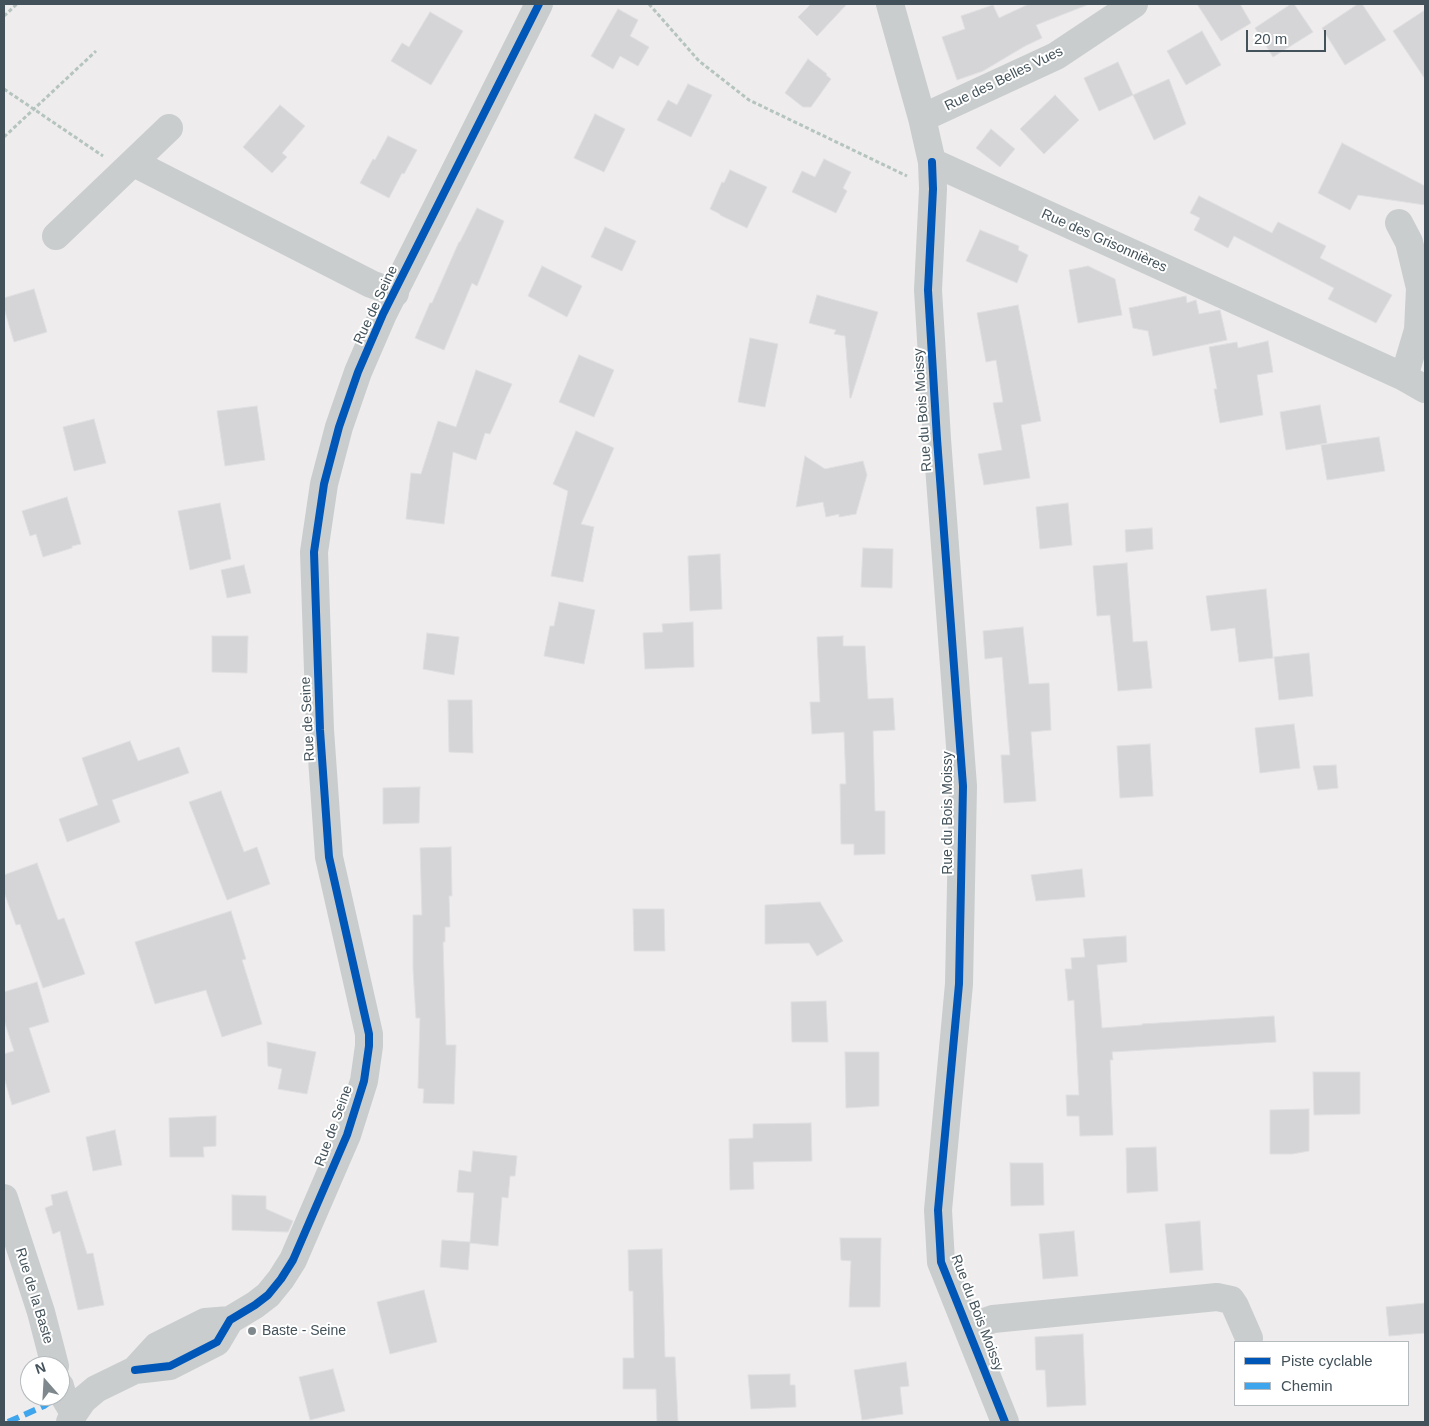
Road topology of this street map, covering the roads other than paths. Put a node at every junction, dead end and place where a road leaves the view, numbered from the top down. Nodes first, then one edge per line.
1 (539, 4) edge
2 (890, 4) edge
3 (1134, 4) edge
4 (922, 118) junction
5 (169, 128) dead end
6 (932, 162) junction
7 (134, 163) junction
8 (1399, 223) dead end
9 (56, 236) dead end
10 (394, 293) junction
11 (1414, 383) edge
12 (4, 1198) edge
13 (968, 1328) junction
14 (1249, 1338) dead end
15 (52, 1356) edge
16 (72, 1417) edge
17 (1005, 1422) edge

1 - 10 street, Rue de Seine
2 - 4 street
3 - 4 street, Rue des Belles Vues
4 - 6 street
5 - 7 street
6 - 11 street, Rue des Grisonnières
6 - 13 street, Rue du Bois Moissy
7 - 9 street
7 - 10 street
8 - 11 street
10 - 16 street, Rue de Seine
12 - 15 street, Rue de la Baste
13 - 14 street
13 - 17 street, Rue du Bois Moissy

